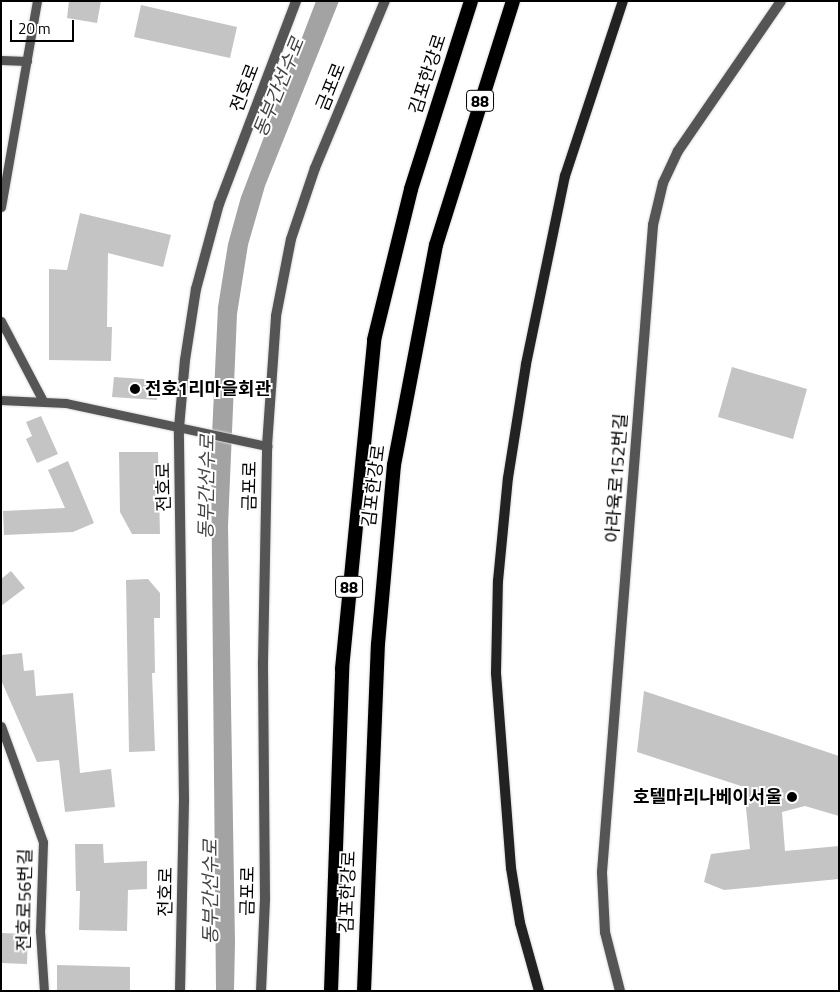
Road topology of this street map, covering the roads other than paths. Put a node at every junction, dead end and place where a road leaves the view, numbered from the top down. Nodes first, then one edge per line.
1 (37, 1) edge
2 (296, 1) edge
3 (384, 1) edge
4 (471, 1) edge
5 (513, 1) edge
6 (622, 1) edge
7 (781, 1) edge
8 (1, 60) edge
9 (27, 61) junction
10 (1, 207) edge
11 (1, 321) edge
12 (1, 400) edge
13 (43, 401) junction
14 (179, 428) junction
15 (267, 446) junction
16 (1, 726) edge
17 (44, 991) edge
18 (180, 991) edge
19 (261, 991) edge
20 (331, 991) edge
21 (364, 991) edge
22 (539, 991) edge
23 (620, 991) edge

1 - 9 lane
2 - 14 street, 전호로
3 - 15 street, 금포로
4 - 20 highway, 김포한강로 / 88
5 - 21 highway, 김포한강로 / 88
6 - 22 main road
7 - 23 street, 아라육로152번길
8 - 9 lane
9 - 10 lane
11 - 13 lane
12 - 13 lane
13 - 14 lane
14 - 15 lane
14 - 18 street, 전호로
15 - 19 street, 금포로
16 - 17 lane, 전호로56번길

